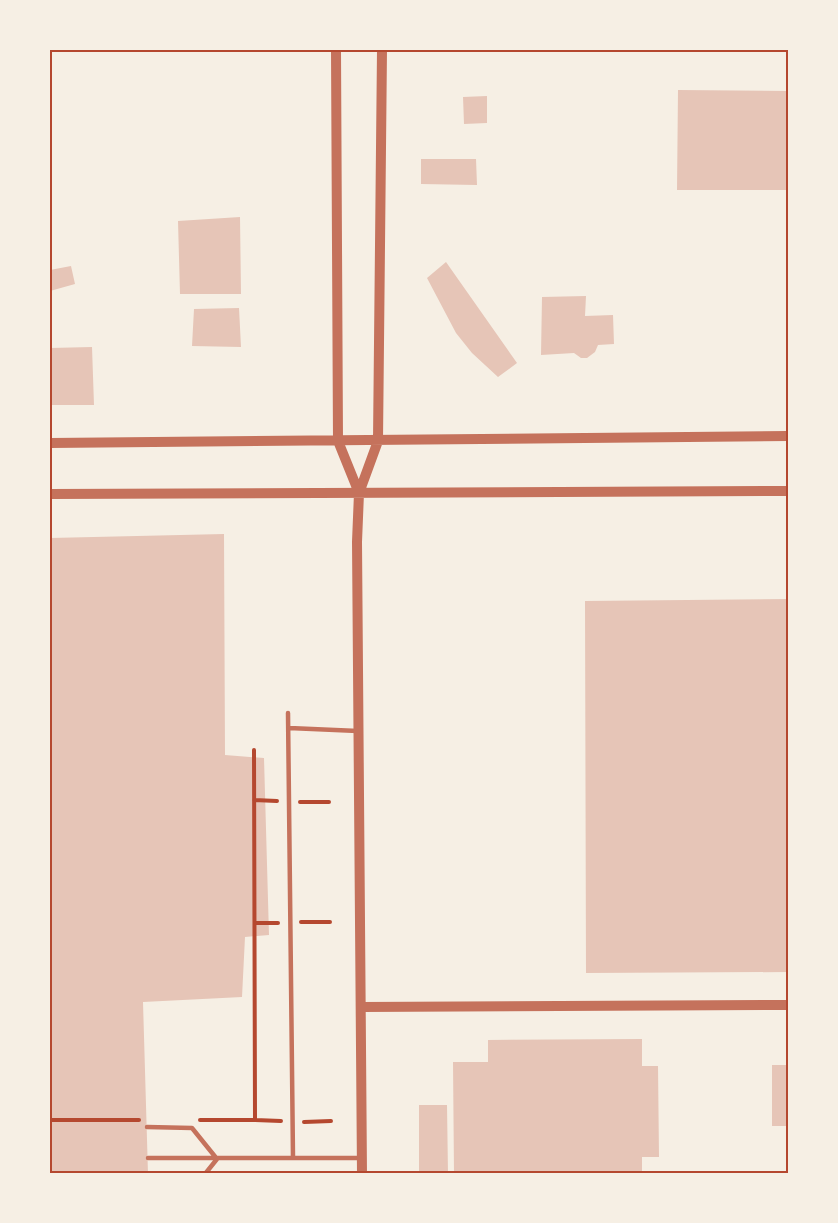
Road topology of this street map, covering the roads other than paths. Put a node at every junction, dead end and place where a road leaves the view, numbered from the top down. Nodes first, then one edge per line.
1 (336, 50) edge
2 (382, 50) edge
3 (789, 436) edge
4 (338, 441) junction
5 (378, 441) junction
6 (50, 443) edge
7 (789, 491) edge
8 (359, 493) junction
9 (50, 494) edge
10 (288, 713) dead end
11 (289, 728) junction
12 (358, 730) junction
13 (789, 1005) edge
14 (362, 1007) junction
15 (147, 1127) dead end
16 (148, 1158) dead end
17 (293, 1158) junction
18 (362, 1158) junction
19 (217, 1159) junction
20 (205, 1173) edge
21 (362, 1173) edge

1 - 4 street
2 - 5 street
3 - 5 street
4 - 5 street
4 - 6 street
4 - 8 street
5 - 8 street
7 - 8 street
8 - 9 street
8 - 12 street
10 - 11 lane
11 - 12 lane
11 - 17 lane
12 - 14 street
13 - 14 street
14 - 18 street
15 - 19 lane
16 - 19 lane
17 - 18 lane
17 - 19 lane
18 - 21 street
19 - 20 lane

